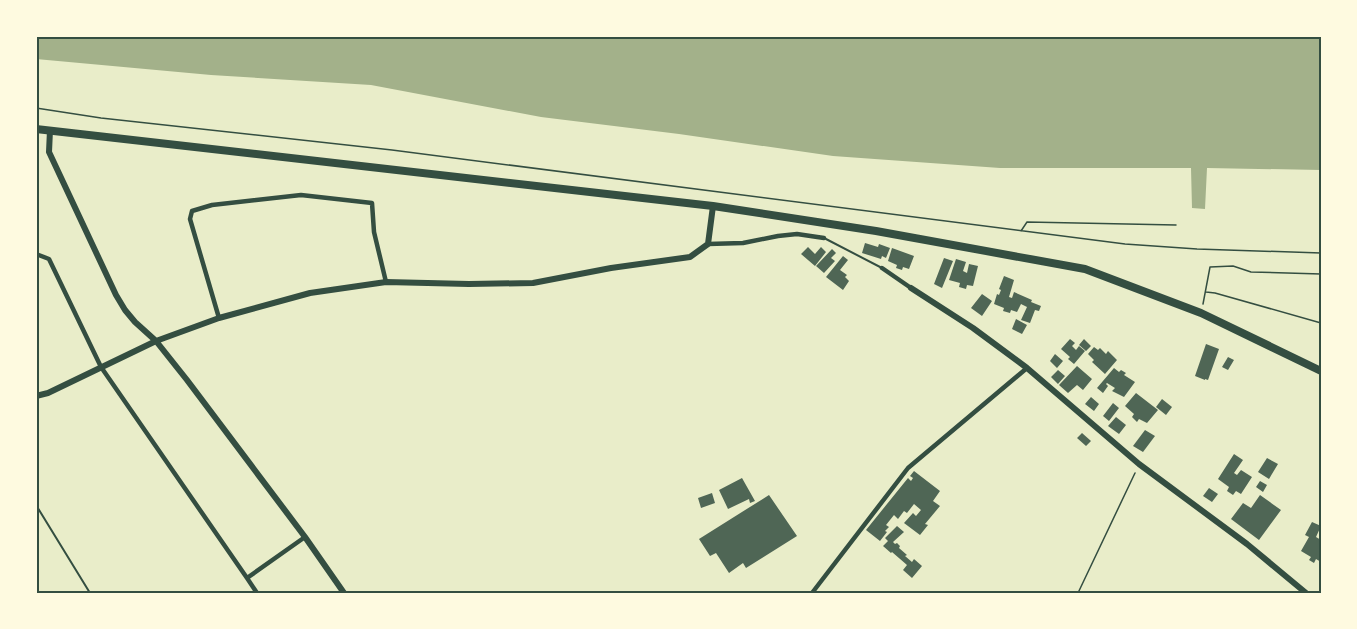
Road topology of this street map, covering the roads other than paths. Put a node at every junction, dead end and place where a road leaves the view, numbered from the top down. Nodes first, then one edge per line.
1 (36, 129) edge
2 (50, 130) junction
3 (713, 206) junction
4 (824, 238) joint
5 (708, 244) junction
6 (36, 254) edge
7 (882, 268) joint
8 (386, 282) junction
9 (911, 288) joint
10 (219, 318) junction
11 (156, 340) junction
12 (101, 367) junction
13 (1027, 368) junction
14 (1321, 371) edge
15 (36, 396) edge
16 (36, 505) edge
17 (305, 537) junction
18 (247, 578) junction
19 (90, 593) edge
20 (257, 593) edge
21 (344, 593) edge
22 (812, 593) edge
23 (1306, 593) edge

1 - 2 highway
2 - 3 highway
2 - 11 street
3 - 5 street
3 - 14 highway
4 - 5 street
4 - 7 lane
5 - 8 street
6 - 12 street
7 - 9 street
8 - 10 street
8 - 10 street
9 - 13 street
10 - 11 street
11 - 12 street
11 - 17 street
12 - 15 street
12 - 18 street
13 - 22 street
13 - 23 street
16 - 19 lane
17 - 18 street
17 - 21 street
18 - 20 street

